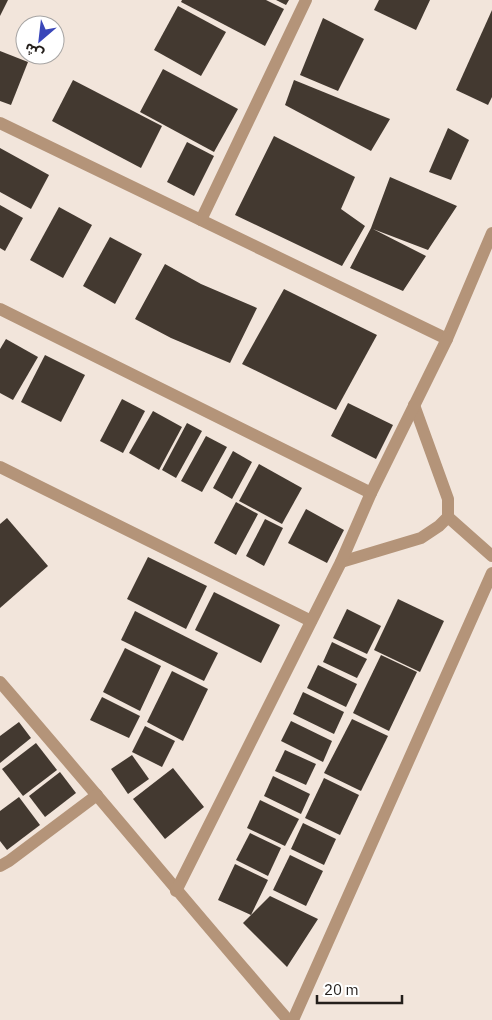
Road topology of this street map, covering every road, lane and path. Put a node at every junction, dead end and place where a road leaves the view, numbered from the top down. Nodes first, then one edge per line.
1 (306, 0) edge
2 (0, 123) edge
3 (201, 220) junction
4 (492, 233) edge
5 (0, 309) edge
6 (447, 339) junction
7 (414, 405) junction
8 (0, 467) edge
9 (371, 493) junction
10 (448, 517) junction
11 (492, 556) edge
12 (341, 562) junction
13 (492, 572) edge
14 (311, 621) junction
15 (0, 682) edge
16 (97, 795) junction
17 (0, 866) edge
18 (176, 890) junction
19 (288, 1020) edge
20 (293, 1020) edge

1 - 3 street
2 - 3 street
3 - 6 street
4 - 6 street
5 - 9 street
6 - 7 street
7 - 9 street
7 - 10 street
8 - 14 street
9 - 12 street
10 - 11 street
10 - 12 street
12 - 14 street
13 - 20 street
14 - 18 street
15 - 16 street
16 - 17 street
16 - 18 street
18 - 19 street

